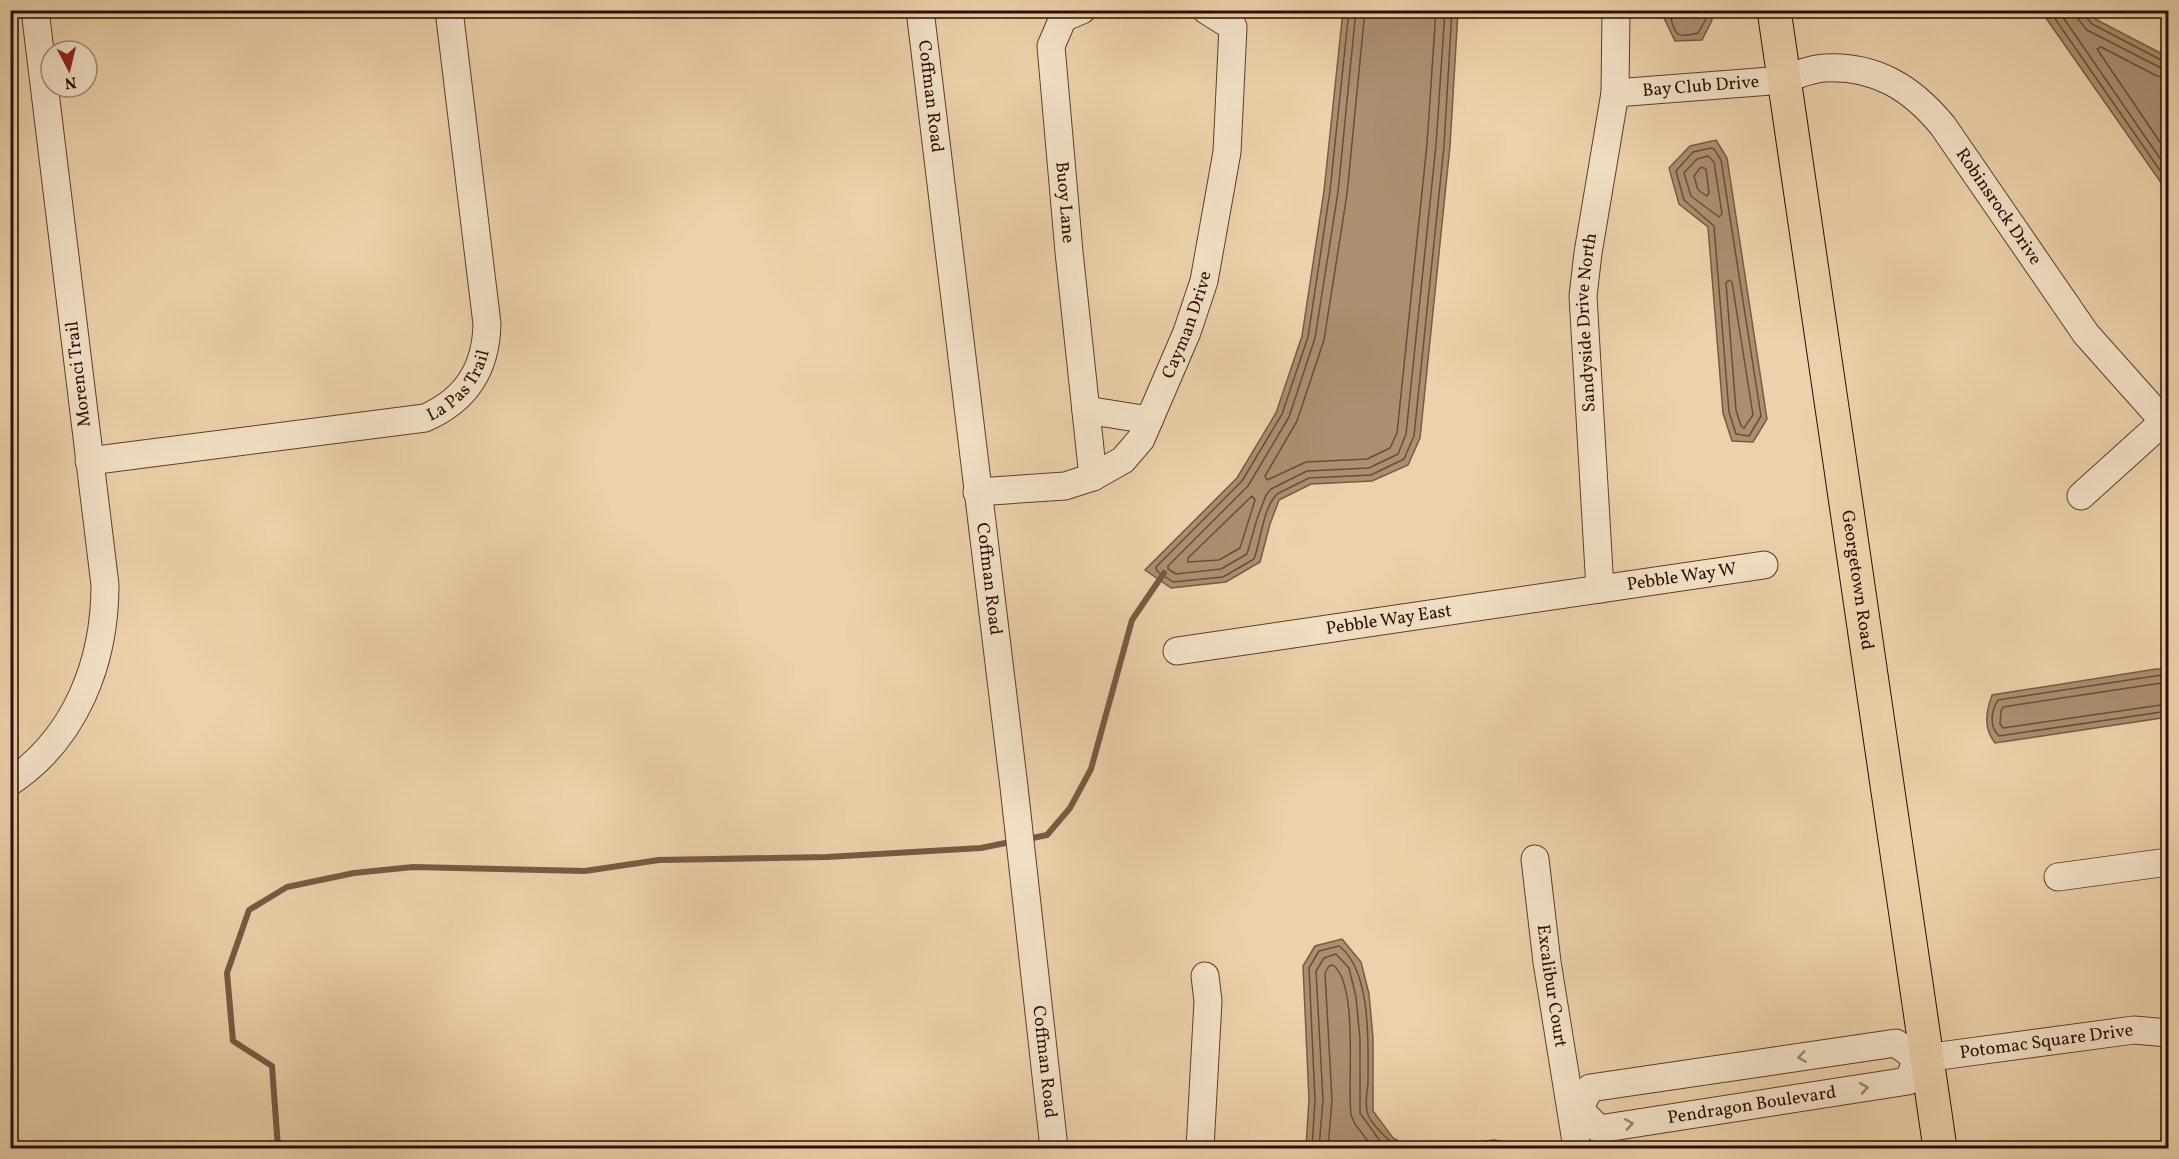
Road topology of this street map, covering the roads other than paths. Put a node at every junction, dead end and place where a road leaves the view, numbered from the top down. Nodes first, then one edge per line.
1 (35, 10) edge
2 (448, 10) edge
3 (920, 10) edge
4 (1082, 10) edge
5 (1206, 10) edge
6 (1616, 10) edge
7 (1774, 10) edge
8 (1784, 80) junction
9 (1615, 93) junction
10 (1086, 410) junction
11 (1149, 420) junction
12 (2166, 423) edge
13 (89, 461) junction
14 (1093, 477) junction
15 (977, 492) junction
16 (2081, 496) dead end
17 (1764, 565) dead end
18 (1600, 589) junction
19 (1178, 651) dead end
20 (10, 782) edge
21 (1535, 859) dead end
22 (2169, 862) edge
23 (2058, 877) dead end
24 (1205, 976) dead end
25 (2169, 1033) edge
26 (1922, 1058) junction
27 (1575, 1110) junction
28 (1054, 1149) edge
29 (1200, 1149) edge
30 (1577, 1149) edge
31 (1940, 1149) edge

1 - 13 street, Morenci Trail
2 - 13 street, La Pas Trail
3 - 15 street, Coffman Road
4 - 10 street, Buoy Lane
5 - 11 street, Cayman Drive
6 - 9 street, Sandyside Drive North
7 - 8 main road, Georgetown Road
8 - 9 street, Bay Club Drive
8 - 12 street, Robinsrock Drive
8 - 26 main road, Georgetown Road
9 - 18 street, Sandyside Drive North
10 - 11 street
10 - 14 street, Buoy Lane
11 - 14 street, Cayman Drive
12 - 16 street
13 - 20 street, Morenci Trail
14 - 15 street, Cayman Drive
15 - 28 street, Coffman Road
17 - 18 street, Pebble Way W
18 - 19 street, Pebble Way East
21 - 27 street, Excalibur Court
22 - 23 street
24 - 29 street
25 - 26 street, Potomac Square Drive
26 -> 27 street
27 -> 26 street, Pendragon Boulevard
26 - 31 main road, Georgetown Road
27 - 30 street

